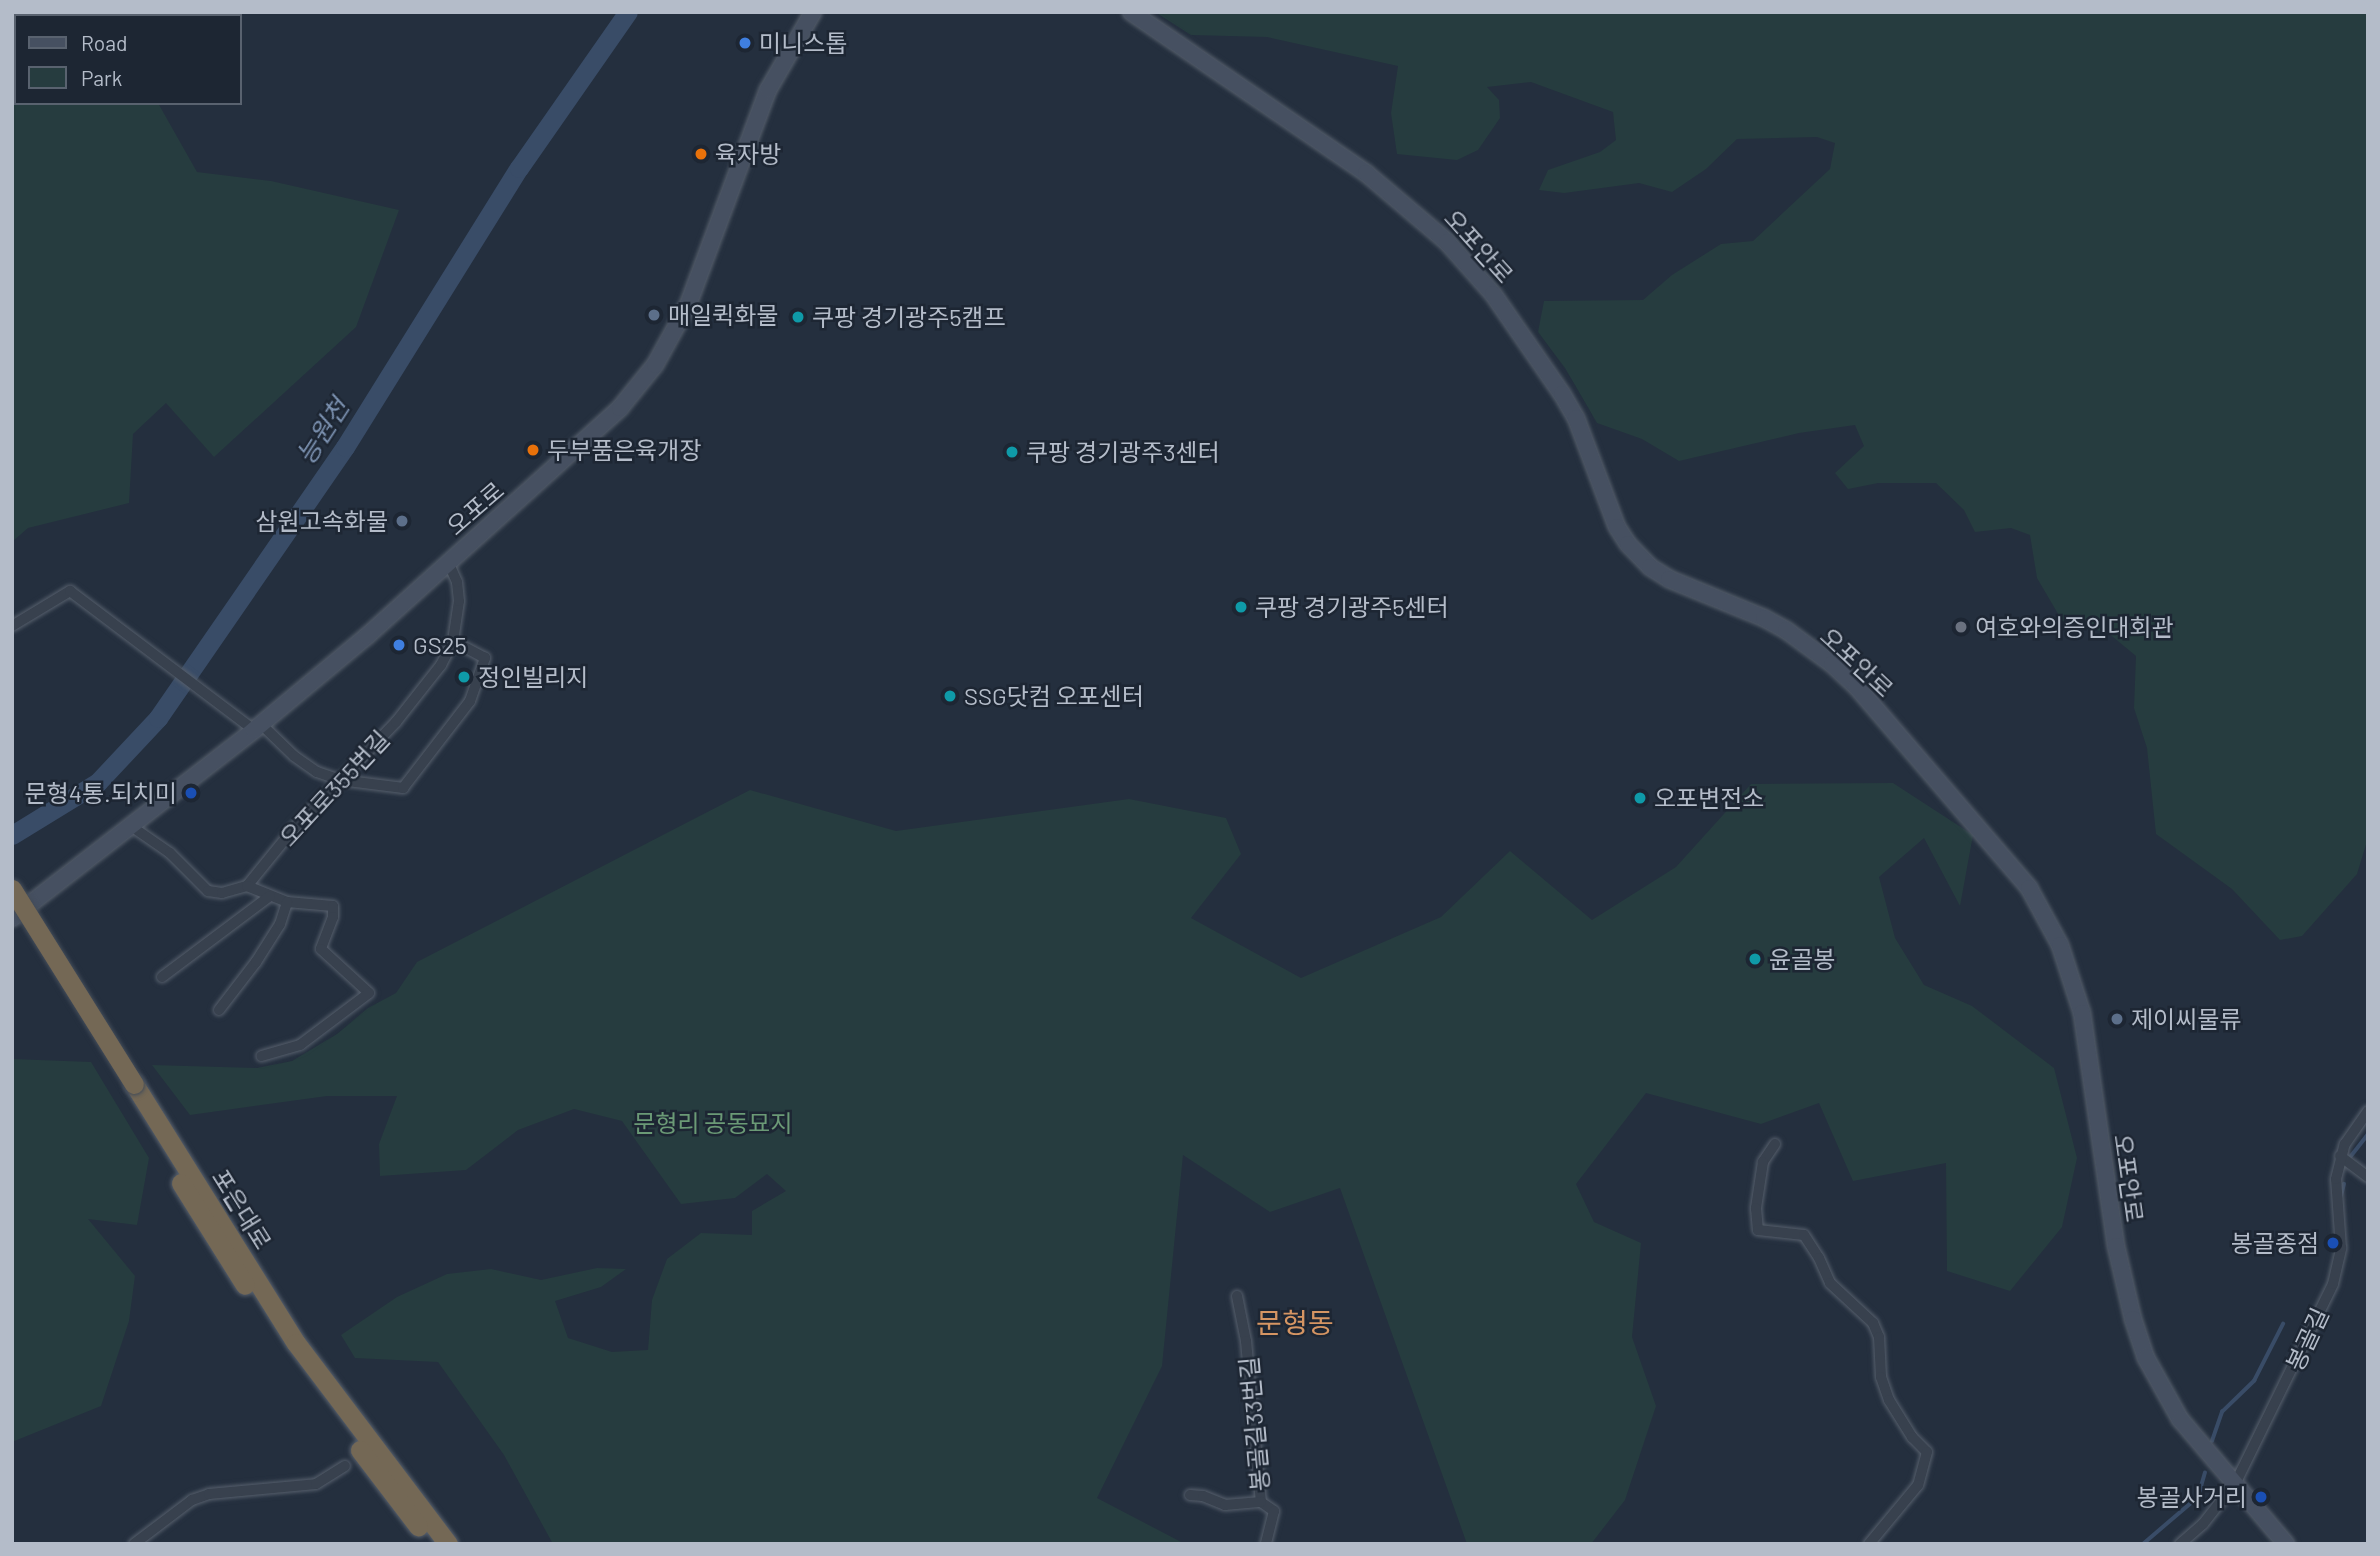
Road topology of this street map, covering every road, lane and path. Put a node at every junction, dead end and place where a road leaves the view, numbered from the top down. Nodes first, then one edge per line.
1 (813, 12) edge
2 (1131, 12) edge
3 (448, 562) junction
4 (12, 626) edge
5 (453, 641) junction
6 (258, 727) junction
7 (340, 780) junction
8 (131, 826) junction
9 (247, 886) junction
10 (12, 889) edge
11 (270, 896) junction
12 (287, 902) junction
13 (12, 913) edge
14 (12, 918) edge
15 (162, 977) dead end
16 (219, 1010) dead end
17 (262, 1056) dead end
18 (129, 1086) junction
19 (2368, 1111) edge
20 (1775, 1144) dead end
21 (2340, 1156) junction
22 (2368, 1177) edge
23 (1237, 1296) dead end
24 (345, 1466) dead end
25 (2236, 1482) junction
26 (1190, 1495) dead end
27 (1261, 1502) junction
28 (134, 1544) edge
29 (431, 1544) edge
30 (448, 1544) edge
31 (1266, 1544) edge
32 (1869, 1544) edge
33 (2180, 1544) edge
34 (2286, 1544) edge

1 - 3 street, 오포로
2 - 25 street, 오포안로
3 - 5 street, 오포로355번길
3 - 6 street, 오포로
4 - 6 street
5 - 7 street, 오포로355번길
5 - 7 street
6 - 7 street
6 - 8 street, 오포로
7 - 9 street, 오포로355번길
8 - 9 street
8 - 14 street, 오포로
9 - 11 street
10 - 18 highway, 포은대로, bridge
11 - 12 street
11 - 15 street
12 - 16 street
12 - 17 street
13 - 18 highway
18 - 29 highway, 포은대로
18 - 30 highway, 포은대로
19 - 21 street, 봉골길
20 - 32 street
21 - 22 street
21 - 25 street, 봉골길
23 - 27 street, 봉골길33번길
24 - 28 street
25 - 33 street, 봉골길
25 - 34 street, 오포안로
26 - 27 street
27 - 31 street, 봉골길33번길

